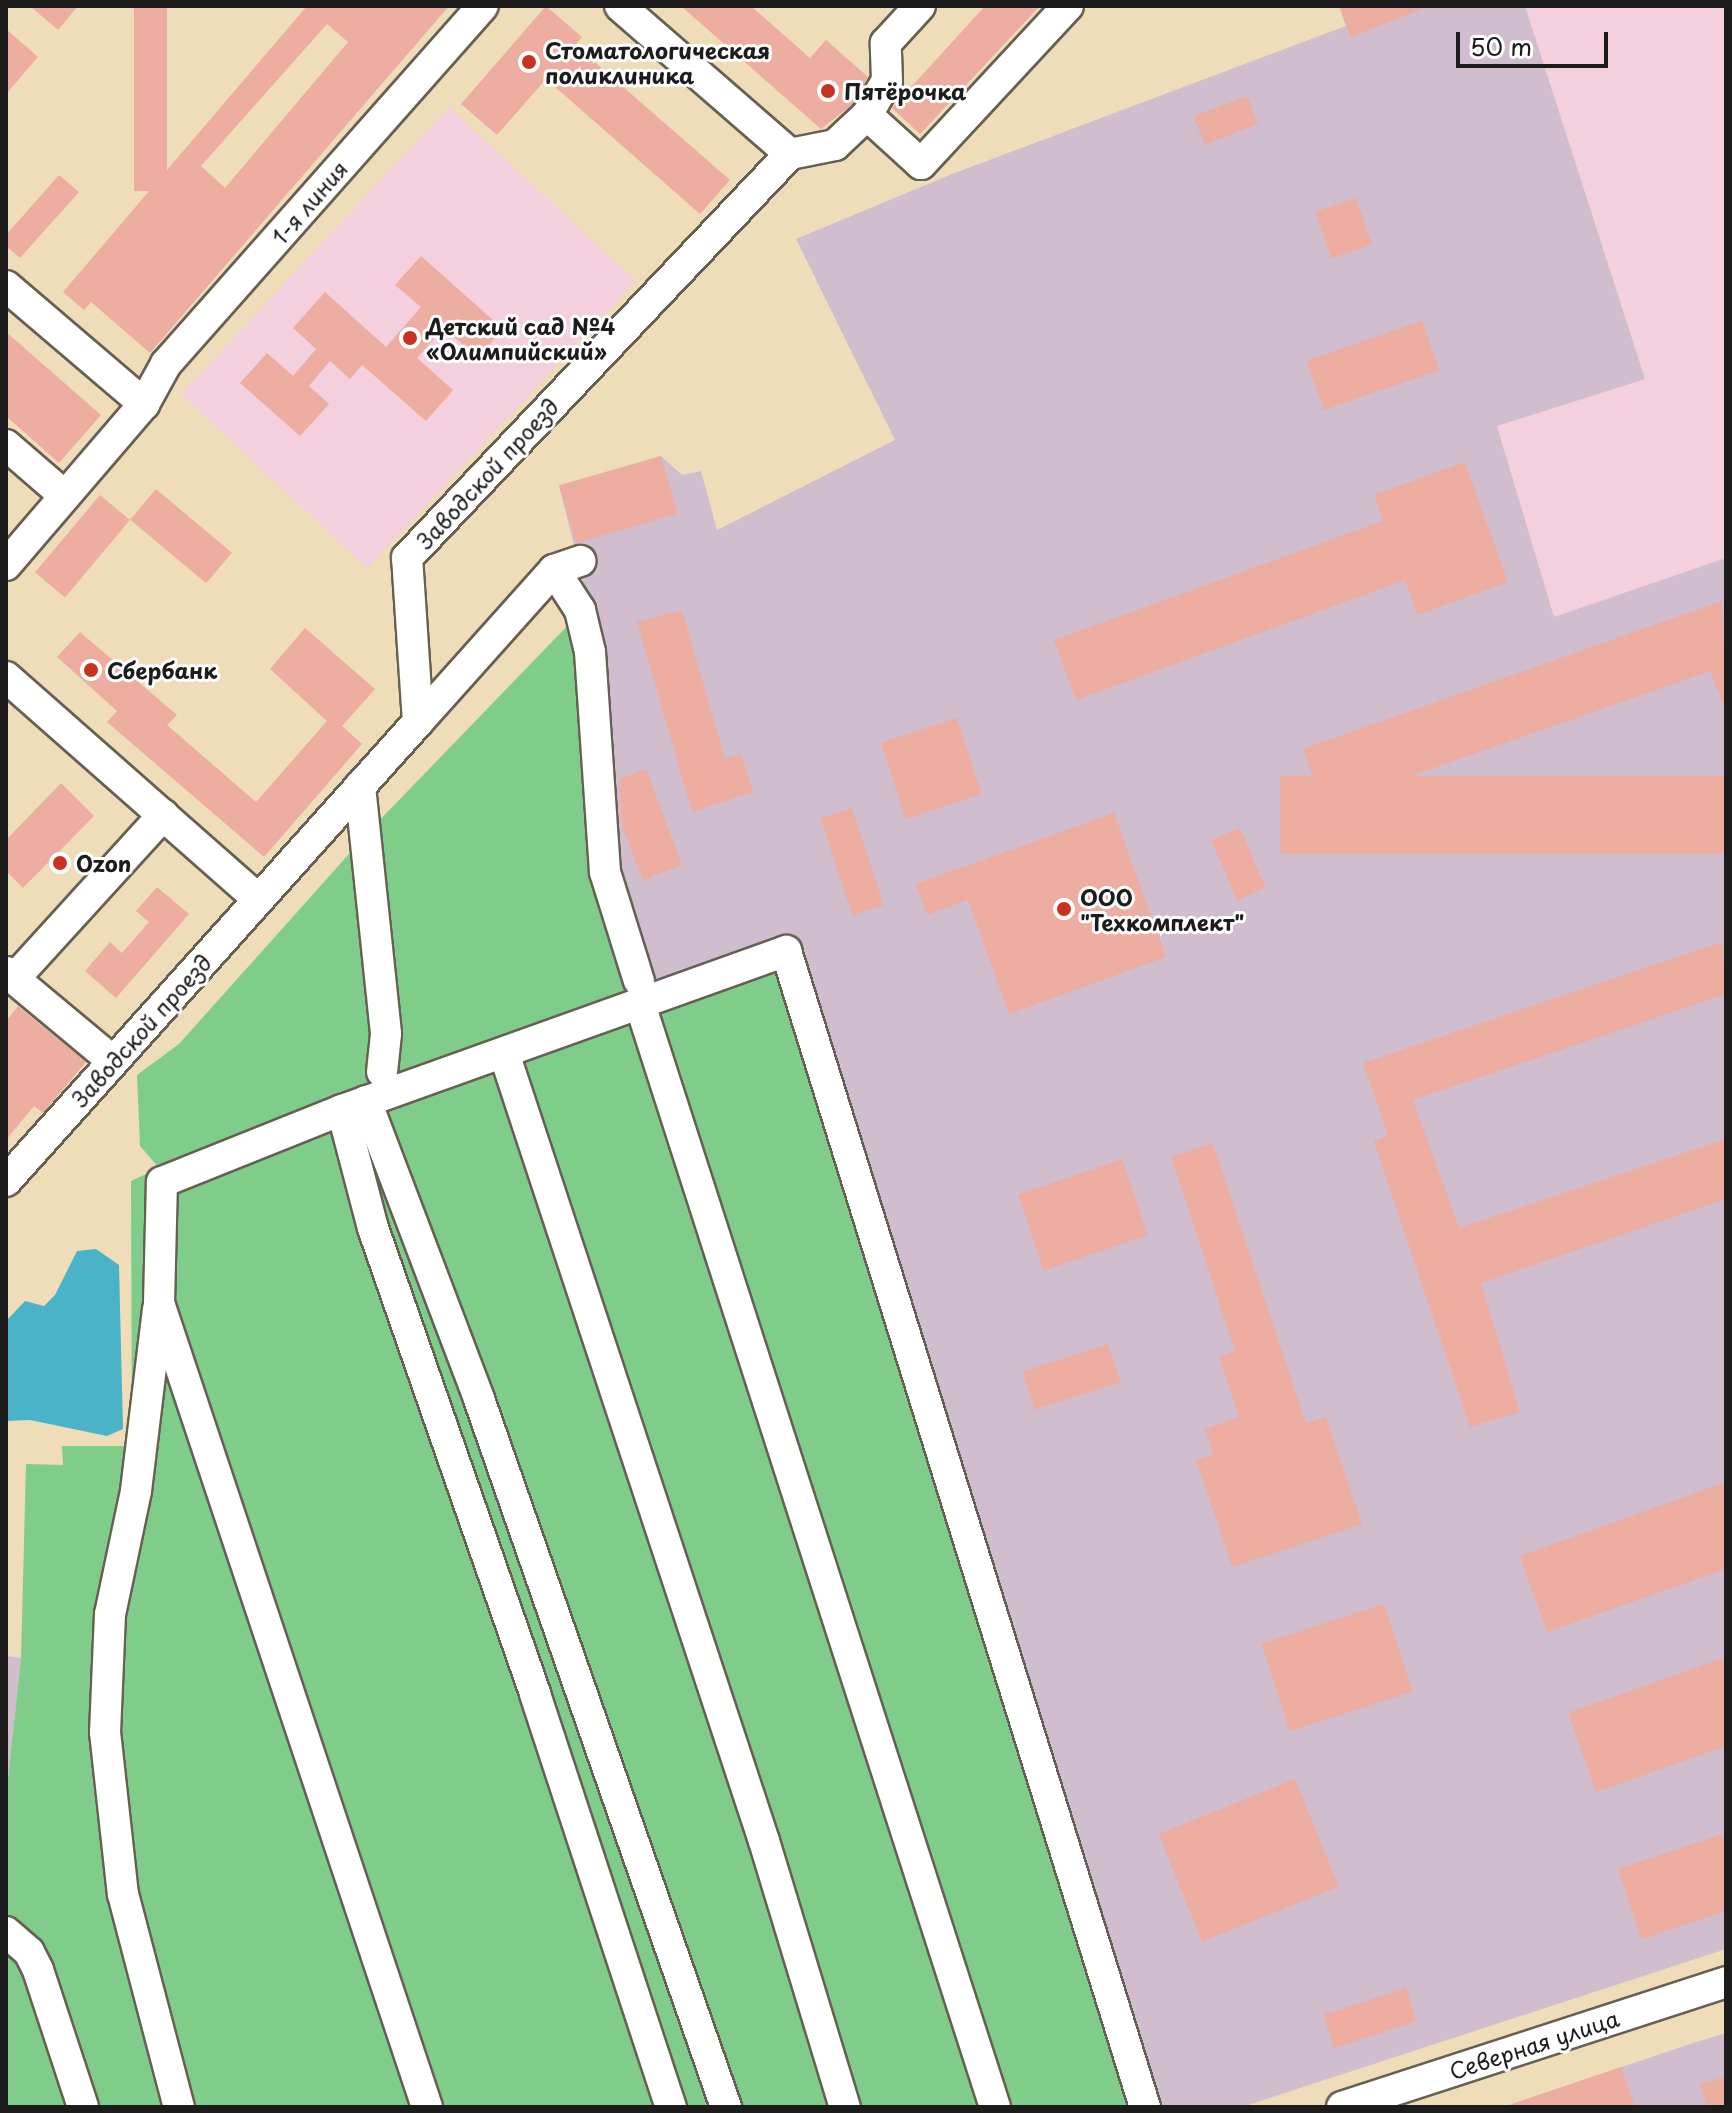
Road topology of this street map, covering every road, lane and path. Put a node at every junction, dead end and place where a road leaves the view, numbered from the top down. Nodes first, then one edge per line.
1 (483, 6) edge
2 (620, 6) edge
3 (920, 6) edge
4 (1068, 6) edge
5 (867, 115) junction
6 (790, 154) junction
7 (6, 286) edge
8 (144, 404) junction
9 (6, 445) edge
10 (64, 495) junction
11 (11, 549) edge
12 (6, 677) edge
13 (418, 722) junction
14 (360, 786) junction
15 (163, 815) junction
16 (258, 899) junction
17 (10, 976) edge
18 (639, 993) junction
19 (504, 1053) junction
20 (113, 1061) junction
21 (382, 1072) dead end
22 (354, 1106) junction
23 (6, 1181) edge
24 (159, 1303) junction
25 (6, 1932) edge
26 (1726, 1982) edge
27 (83, 2107) edge
28 (179, 2107) edge
29 (427, 2107) edge
30 (671, 2107) edge
31 (726, 2107) edge
32 (845, 2107) edge
33 (995, 2107) edge
34 (1145, 2107) edge
35 (1342, 2107) edge

1 - 8 street, 1-я линия
2 - 6 street
3 - 5 street
4 - 5 street
5 - 6 street
6 - 13 street, Заводской проезд
7 - 8 street
8 - 10 street, 1-я линия
9 - 10 street
10 - 11 street, 1-я линия
12 - 15 street
13 - 14 street, Заводской проезд
13 - 18 street
14 - 16 street, Заводской проезд
14 - 21 street
15 - 16 street
15 - 17 street
16 - 20 street, Заводской проезд
17 - 20 street
18 - 19 street
18 - 33 street
18 - 34 street
19 - 22 street
19 - 32 street
20 - 23 street, Заводской проезд
22 - 24 street
22 - 30 street
22 - 31 street
24 - 28 street
24 - 29 street
25 - 27 street
26 - 35 street, Северная улица

